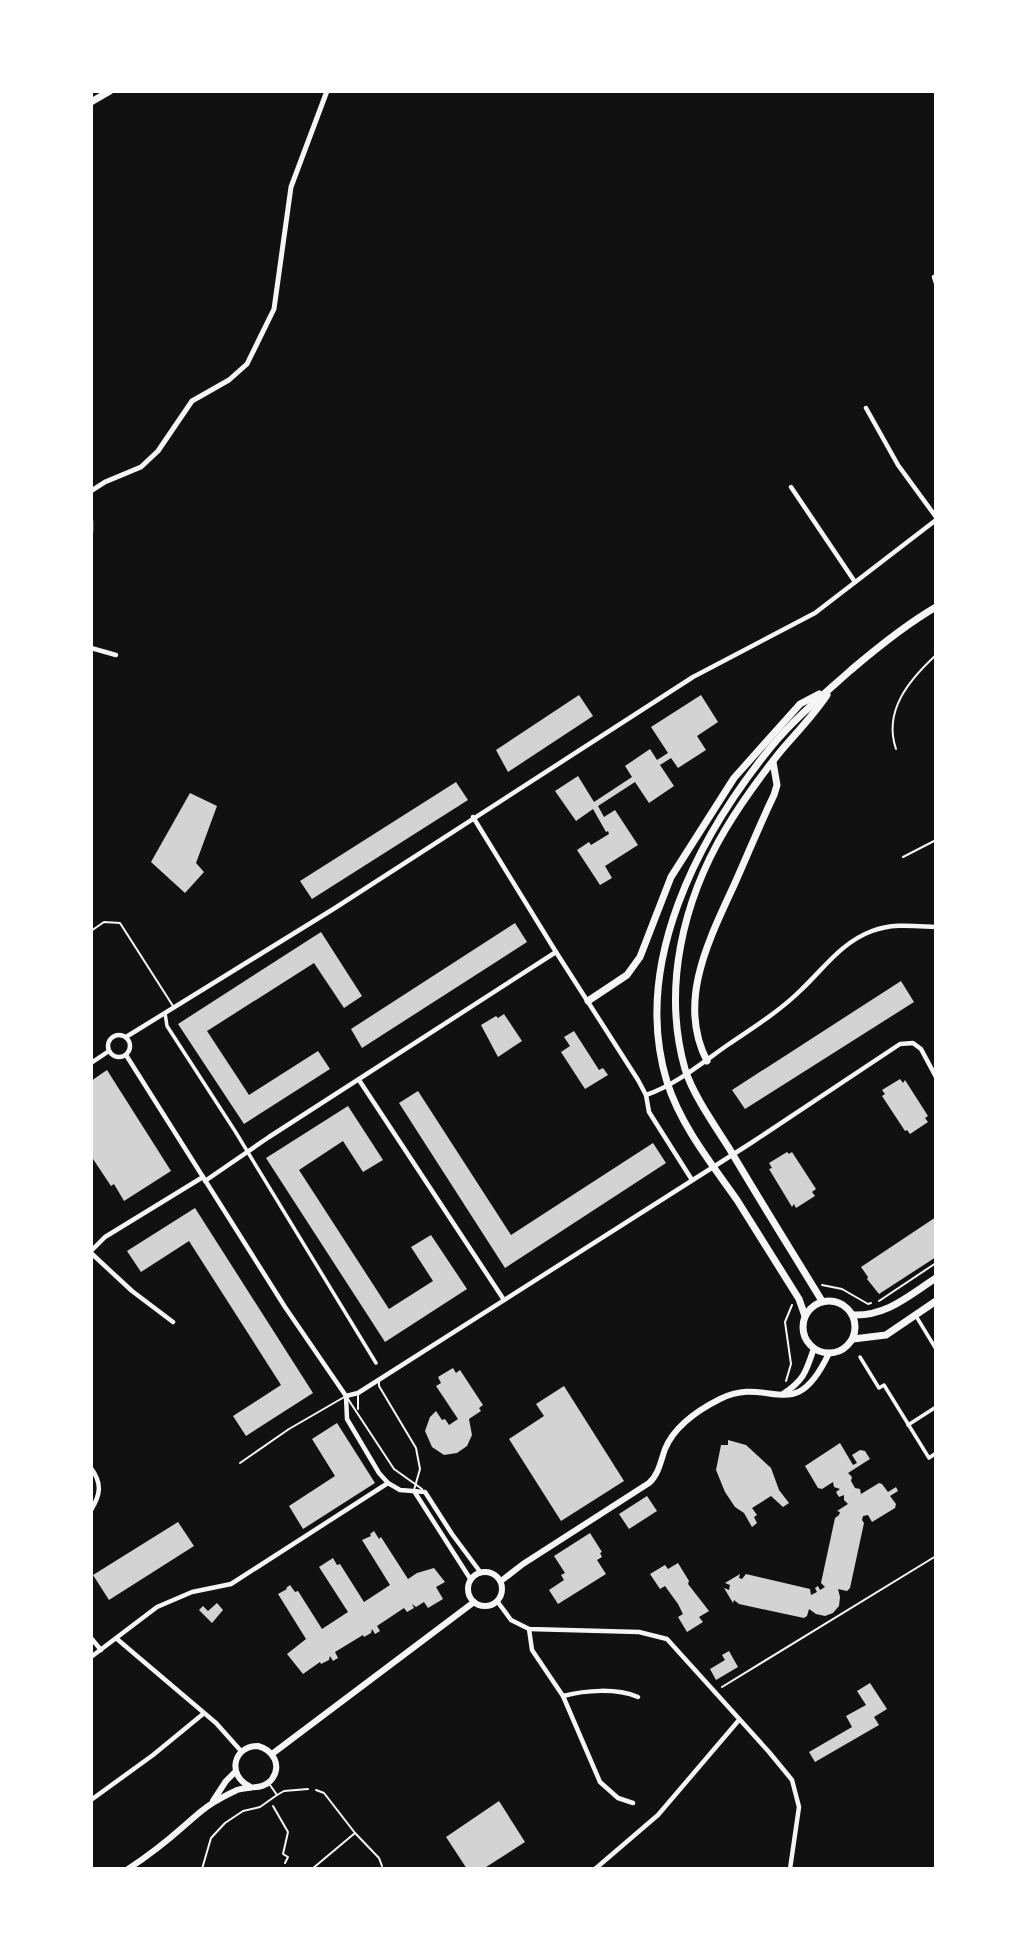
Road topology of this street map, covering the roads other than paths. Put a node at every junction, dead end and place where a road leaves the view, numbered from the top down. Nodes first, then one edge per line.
1 (110, 91) edge
2 (327, 91) edge
3 (91, 102) edge
4 (934, 277) dead end
5 (936, 283) edge
6 (866, 408) dead end
7 (791, 487) dead end
8 (91, 491) edge
9 (936, 519) edge
10 (91, 521) edge
11 (91, 532) edge
12 (855, 582) junction
13 (936, 607) edge
14 (91, 648) edge
15 (116, 655) dead end
16 (832, 687) junction
17 (773, 762) junction
18 (473, 817) junction
19 (936, 927) edge
20 (91, 931) edge
21 (556, 952) junction
22 (588, 1001) junction
23 (173, 1007) junction
24 (165, 1013) junction
25 (126, 1037) junction
26 (109, 1051) junction
27 (91, 1053) edge
28 (126, 1055) junction
29 (93, 1062) edge
30 (705, 1062) junction
31 (936, 1077) edge
32 (359, 1080) junction
33 (646, 1094) junction
34 (247, 1152) junction
35 (204, 1179) junction
36 (692, 1180) junction
37 (91, 1252) edge
38 (936, 1278) edge
39 (505, 1300) junction
40 (822, 1301) junction
41 (936, 1301) edge
42 (853, 1315) junction
43 (805, 1316) junction
44 (916, 1316) junction
45 (173, 1322) dead end
46 (853, 1339) junction
47 (814, 1348) junction
48 (936, 1349) edge
49 (828, 1353) junction
50 (860, 1357) dead end
51 (376, 1363) dead end
52 (379, 1383) junction
53 (358, 1393) junction
54 (346, 1395) junction
55 (782, 1395) junction
56 (936, 1407) edge
57 (359, 1413) junction
58 (908, 1425) junction
59 (936, 1453) edge
60 (240, 1463) dead end
61 (91, 1468) edge
62 (388, 1483) junction
63 (415, 1488) junction
64 (91, 1510) edge
65 (481, 1573) junction
66 (471, 1580) junction
67 (500, 1581) junction
68 (497, 1601) junction
69 (474, 1602) junction
70 (529, 1629) junction
71 (91, 1639) edge
72 (117, 1639) junction
73 (101, 1650) junction
74 (91, 1657) edge
75 (563, 1696) junction
76 (638, 1696) dead end
77 (203, 1714) junction
78 (740, 1720) junction
79 (241, 1751) junction
80 (272, 1754) junction
81 (235, 1772) junction
82 (269, 1783) junction
83 (249, 1786) junction
84 (308, 1789) road end
85 (277, 1795) junction
86 (91, 1800) edge
87 (211, 1803) junction
88 (633, 1803) dead end
89 (128, 1869) edge
90 (162, 1869) edge
91 (173, 1869) edge
92 (202, 1869) edge
93 (595, 1869) edge
94 (790, 1869) edge

1 - 3 main road
2 - 8 street
4 - 5 street
6 - 9 street
7 - 12 street
9 - 12 street
10 - 11 street
12 - 18 street
13 - 16 main road
14 - 15 street
16 - 17 main road
16 - 22 main road
16 - 43 main road
17 - 30 main road
17 - 40 main road
18 - 21 street
18 - 23 street
19 - 30 street
20 - 23 lane
21 - 22 street
21 - 32 street
22 - 33 street
23 - 24 street
24 - 25 street
24 - 34 street
25 - 26 street
25 - 28 street
26 - 28 street
26 - 29 street
27 - 29 lane
28 - 35 street
30 - 33 street
31 - 36 street
32 - 34 street
32 - 39 street
33 - 36 street
34 - 35 street
34 - 51 street
35 - 37 street
35 - 54 street
36 - 39 street
37 - 45 street
38 - 42 main road
39 - 52 street
40 - 42 main road
40 - 43 main road
41 - 44 main road
42 - 46 main road
43 - 47 main road
44 - 46 main road
44 - 48 street
46 - 49 main road
47 - 49 main road
47 - 55 main road
49 - 55 main road
50 - 58 street
52 - 53 street
52 - 63 lane
53 - 54 street
53 - 57 lane
54 - 57 lane
54 - 60 lane
54 - 62 street
55 - 67 main road
56 - 58 street
57 - 63 lane
58 - 59 street
61 - 64 street
62 - 63 street
62 - 72 street
63 - 65 street
63 - 66 street
65 - 66 main road
65 - 67 main road
66 - 69 main road
67 - 68 main road
68 - 69 main road
68 - 70 street
69 - 80 main road
70 - 75 street
70 - 78 street
71 - 73 street
72 - 73 street
72 - 77 street
73 - 74 street
75 - 76 street
75 - 88 street
77 - 79 street
77 - 86 street
78 - 93 street
78 - 94 street
79 - 80 main road
79 - 81 main road
80 - 82 main road
81 - 83 main road
81 - 87 main road
82 - 83 main road
82 - 85 lane
83 - 87 main road
84 - 85 lane
85 - 92 lane
87 - 89 main road
90 - 91 lane

